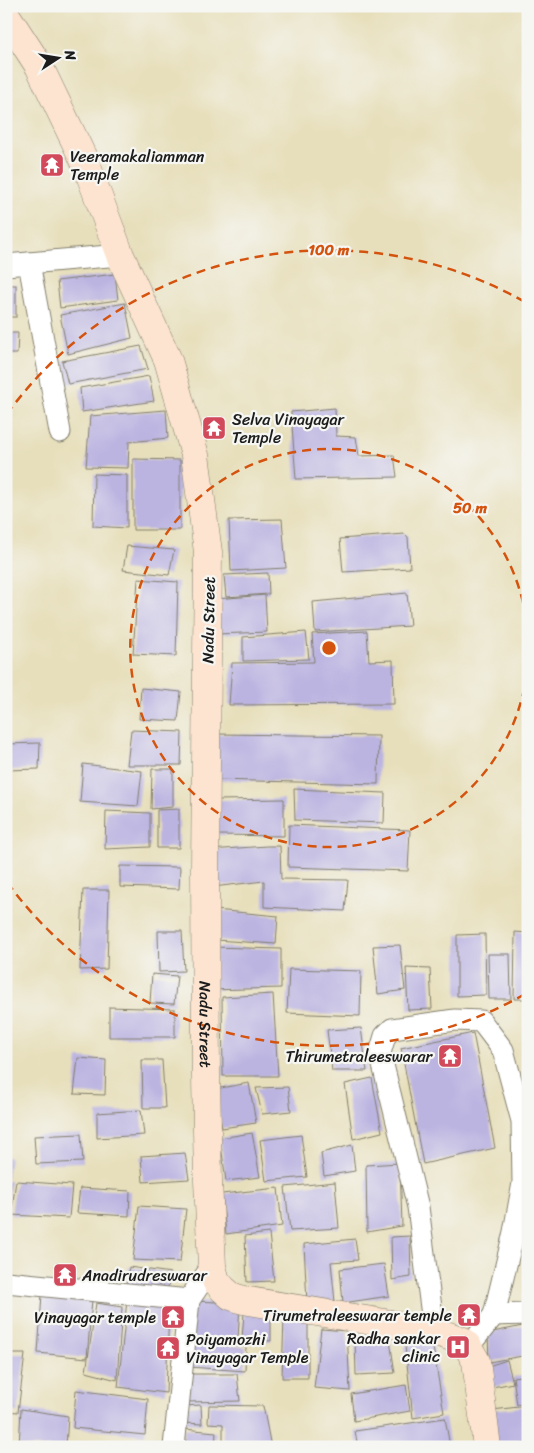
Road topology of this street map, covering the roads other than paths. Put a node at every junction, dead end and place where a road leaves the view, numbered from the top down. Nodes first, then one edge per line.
1 (6, 16) edge
2 (120, 255) junction
3 (29, 263) junction
4 (6, 265) edge
5 (60, 432) dead end
6 (212, 1266) junction
7 (6, 1282) edge
8 (189, 1300) junction
9 (528, 1314) edge
10 (494, 1315) junction
11 (434, 1331) junction
12 (468, 1347) junction
13 (174, 1447) edge
14 (487, 1447) edge

1 - 2 main road, Nadu Street
2 - 3 street
2 - 6 main road, Nadu Street
3 - 4 street
3 - 5 street
6 - 8 street
6 - 11 main road
7 - 8 street
8 - 13 street
9 - 10 street
10 - 11 street
10 - 12 street
11 - 12 main road
12 - 14 main road

